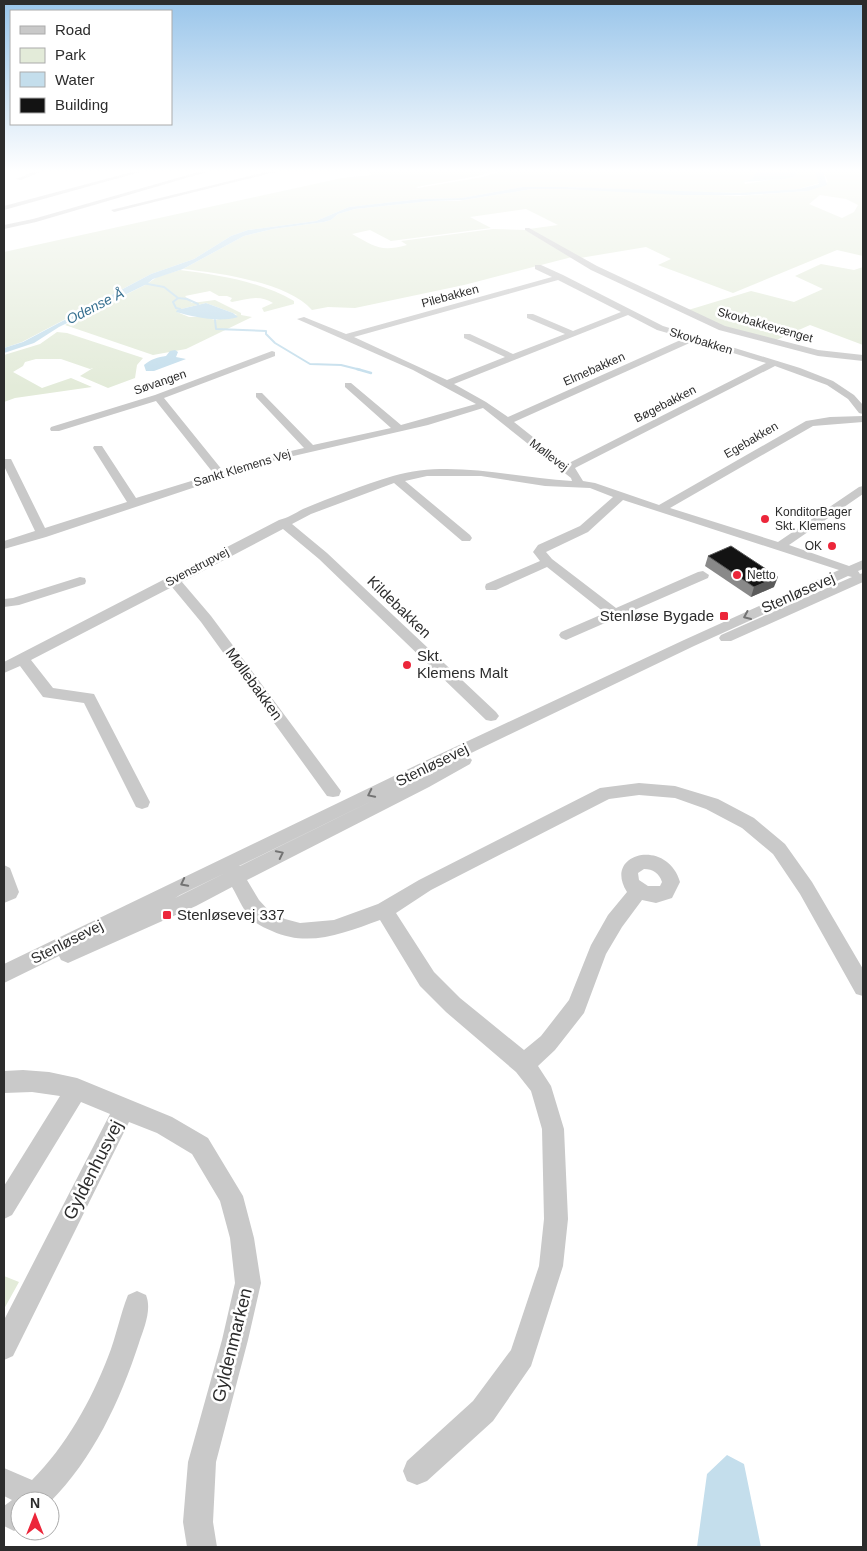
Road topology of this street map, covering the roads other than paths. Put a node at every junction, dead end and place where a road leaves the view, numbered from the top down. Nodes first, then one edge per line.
1 (552, 243) edge
2 (538, 267) dead end
3 (560, 277) junction
4 (664, 301) junction
5 (629, 312) junction
6 (530, 316) dead end
7 (301, 319) dead end
8 (573, 334) junction
9 (467, 336) dead end
10 (345, 337) junction
11 (691, 339) junction
12 (272, 354) dead end
13 (513, 357) junction
14 (863, 358) edge
15 (774, 363) junction
16 (447, 383) junction
17 (348, 384) dead end
18 (259, 395) dead end
19 (158, 397) junction
20 (484, 405) junction
21 (863, 411) edge
22 (863, 419) edge
23 (507, 421) junction
24 (55, 429) dead end
25 (399, 429) junction
26 (98, 448) dead end
27 (310, 448) junction
28 (7, 461) dead end
29 (567, 468) junction
30 (220, 474) junction
31 (396, 479) junction
32 (578, 484) junction
33 (863, 489) edge
34 (621, 496) junction
35 (134, 504) junction
36 (660, 509) junction
37 (283, 524) junction
38 (42, 534) junction
39 (466, 538) dead end
40 (4, 545) edge
41 (779, 547) junction
42 (808, 556) joint
43 (548, 562) junction
44 (863, 564) edge
45 (703, 575) dead end
46 (856, 579) edge
47 (173, 580) junction
48 (80, 581) dead end
49 (490, 587) dead end
50 (4, 602) edge
51 (615, 614) junction
52 (566, 635) dead end
53 (22, 658) junction
54 (4, 668) edge
55 (490, 716) dead end
56 (333, 791) dead end
57 (142, 802) dead end
58 (232, 870) junction
59 (4, 873) edge
60 (639, 891) dead end
61 (4, 896) edge
62 (384, 910) junction
63 (4, 974) edge
64 (4, 984) edge
65 (863, 987) edge
66 (524, 1064) junction
67 (4, 1082) edge
68 (76, 1089) junction
69 (124, 1109) junction
70 (4, 1207) edge
71 (137, 1304) dead end
72 (4, 1347) edge
73 (417, 1471) dead end
74 (38, 1491) edge
75 (202, 1547) edge

1 - 4 street, Skovbakkevænget
2 - 3 street, Skovbakken
3 - 5 street, Skovbakken
3 - 10 street, Pilebakken
4 - 5 street
4 - 14 street, Skovbakkevænget
5 - 8 street
5 - 11 street, Skovbakken
6 - 8 street
7 - 10 street, Møllevej
8 - 13 street
9 - 13 street
10 - 16 street, Møllevej
11 - 15 street, Skovbakken
11 - 23 street, Elmebakken
12 - 19 street, Søvangen
13 - 16 street
15 - 21 street, Skovbakken
15 - 29 street, Bøgebakken
16 - 20 street, Møllevej
17 - 25 street
18 - 27 street
19 - 24 street, Søvangen
19 - 30 street
20 - 23 street, Møllevej
20 - 25 street, Sankt Klemens Vej
22 - 36 street, Egebakken
23 - 29 street, Møllevej
25 - 27 street, Sankt Klemens Vej
26 - 35 street
27 - 30 street, Sankt Klemens Vej
28 - 38 street
29 - 32 street, Møllevej
30 - 35 street, Sankt Klemens Vej
31 - 32 street, Svenstrupvej
31 - 37 street, Svenstrupvej
31 - 39 street
32 - 34 street, Møllevej
33 - 41 street
34 - 36 street, Møllevej
34 - 43 street
35 - 38 street, Sankt Klemens Vej
36 - 41 street, Møllevej
37 - 47 street, Svenstrupvej
37 - 55 street, Kildebakken
38 - 40 street, Sankt Klemens Vej
41 - 42 street, Møllevej
42 - 46 street, Møllevej
43 - 49 street
43 - 51 street
44 - 46 street, Stenløsevej
45 - 51 street
46 - 58 street, Stenløsevej
47 - 53 street, Svenstrupvej
47 - 56 street, Møllebakken
48 - 50 street
51 - 52 street
53 - 54 street, Svenstrupvej
53 - 57 street
58 - 62 street
58 -> 63 street, Stenløsevej
58 - 64 street, Stenløsevej
59 - 61 street
60 - 66 street
62 - 65 street
62 - 66 street
66 - 73 street
67 - 68 street, Gyldenhusvej
68 - 69 street, Gyldenhusvej
68 - 70 street
69 - 72 street, Gyldenhusvej
69 - 75 street, Gyldenmarken
71 - 74 street

